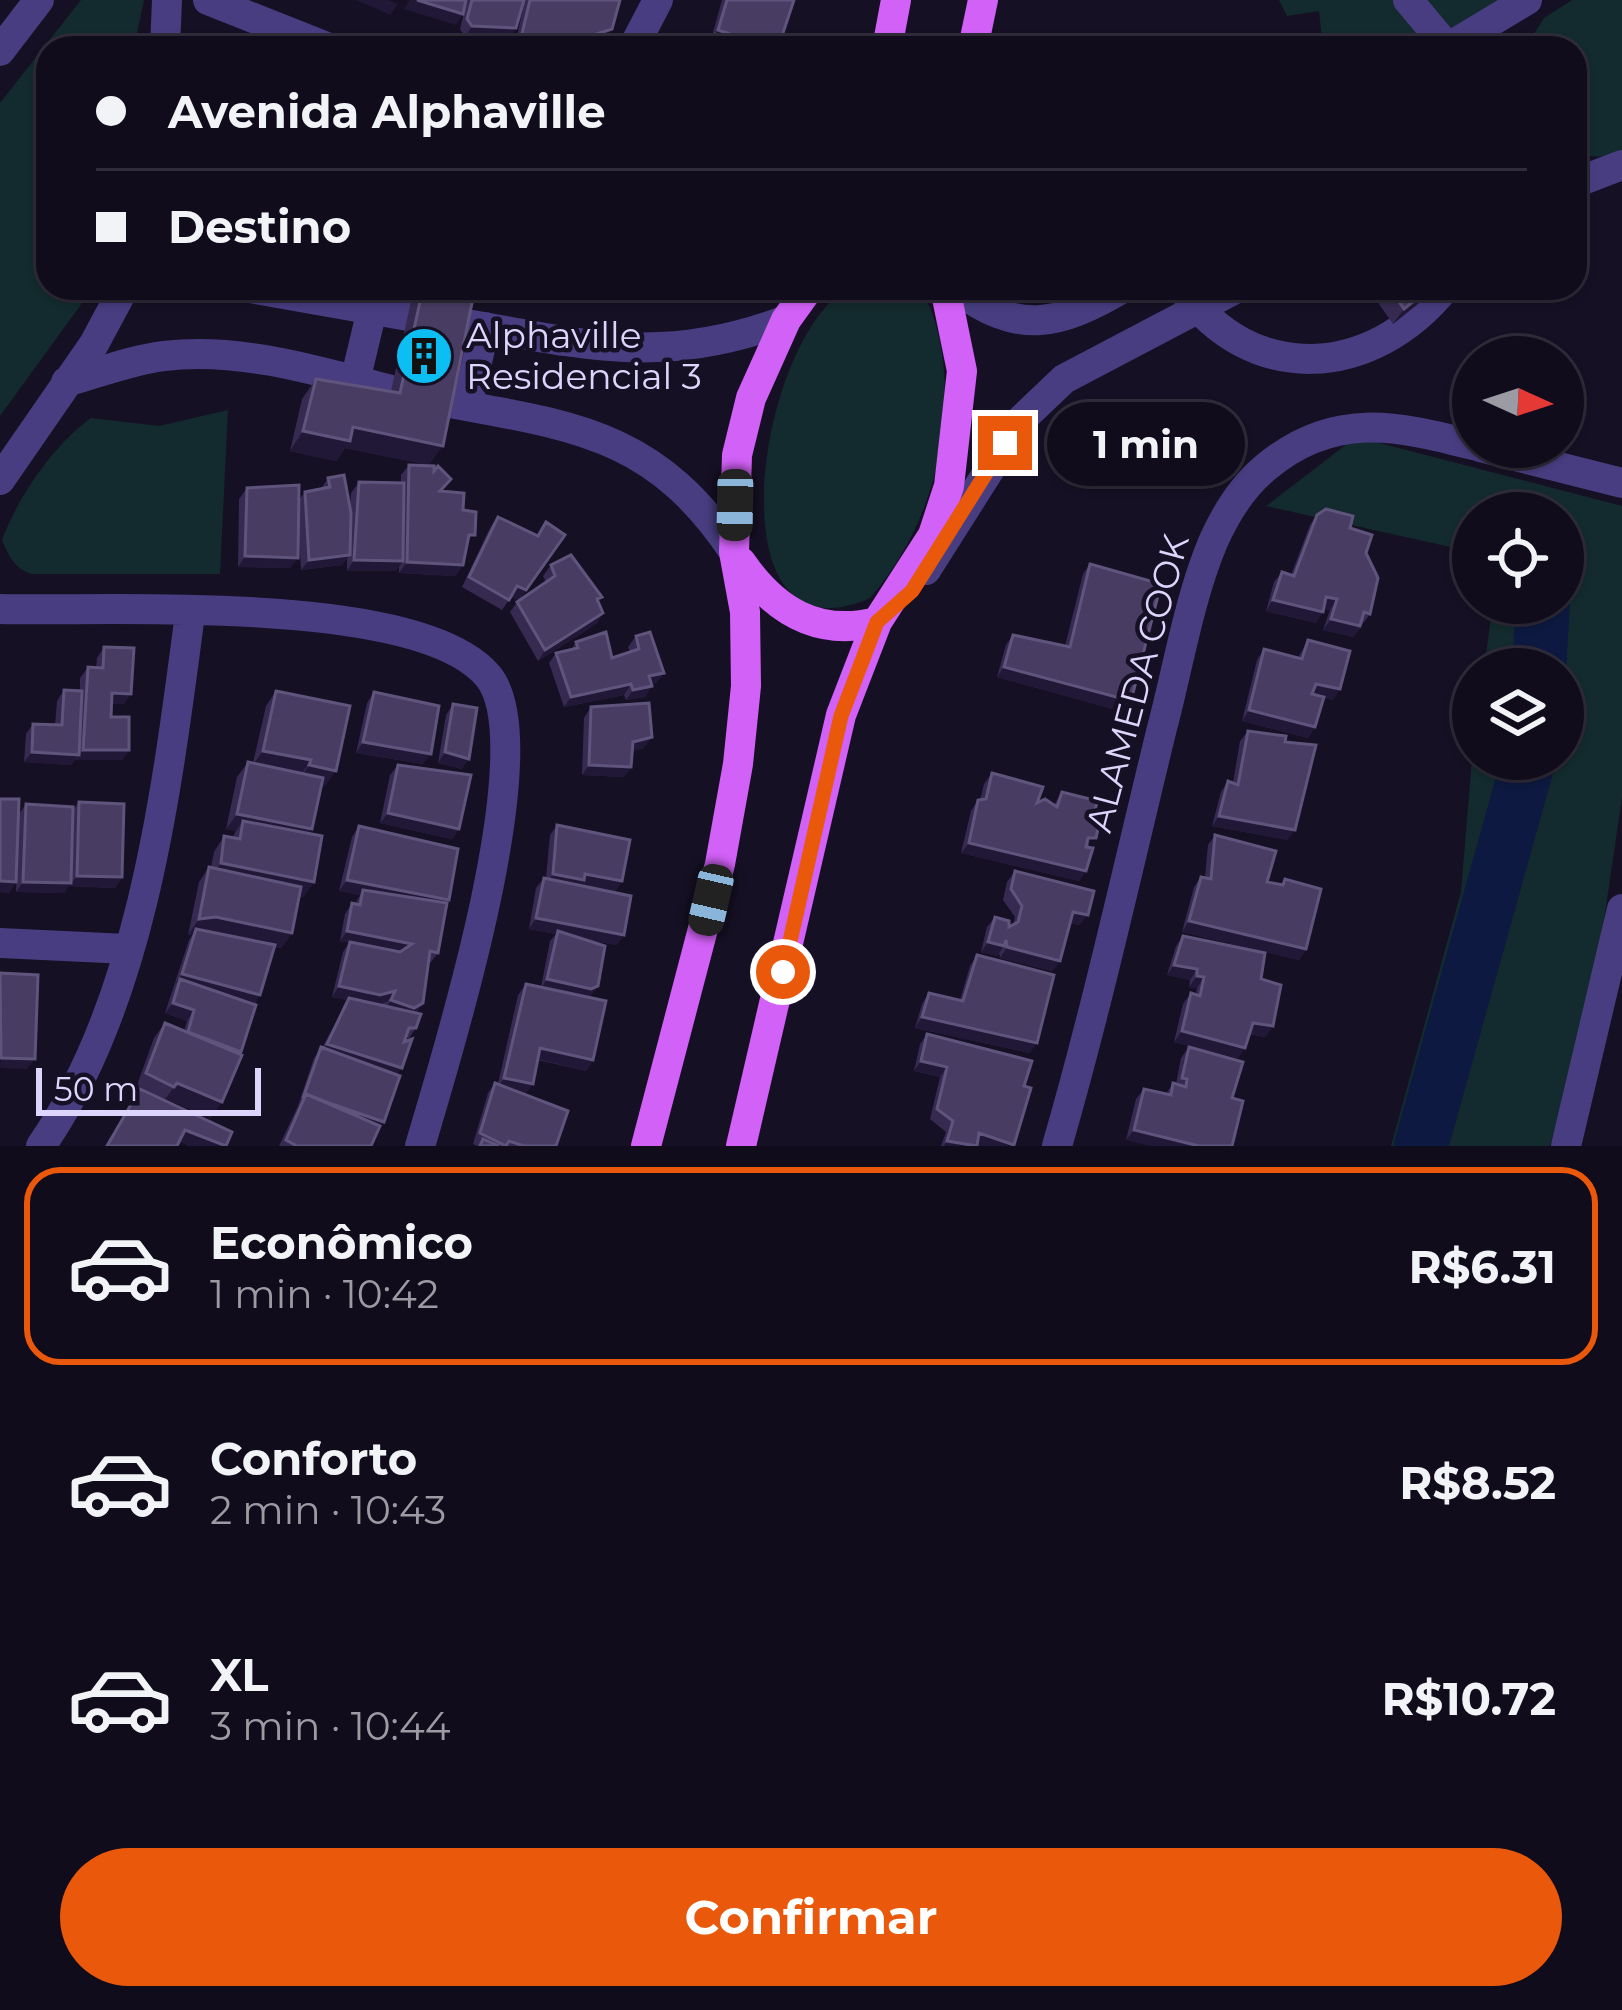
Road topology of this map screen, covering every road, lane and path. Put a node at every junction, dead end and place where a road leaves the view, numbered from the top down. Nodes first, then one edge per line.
1 (39, 0) edge
2 (167, 0) edge
3 (208, 0) edge
4 (658, 0) edge
5 (896, 0) edge
6 (982, 0) edge
7 (1408, 0) edge
8 (1527, 0) edge
9 (166, 36) edge
10 (298, 36) edge
11 (639, 36) edge
12 (888, 36) edge
13 (975, 36) edge
14 (1437, 36) edge
15 (1467, 36) edge
16 (0, 50) edge
17 (1618, 178) edge
18 (1587, 181) edge
19 (117, 300) edge
20 (317, 300) edge
21 (800, 300) edge
22 (947, 300) edge
23 (971, 300) edge
24 (1100, 300) edge
25 (1188, 300) edge
26 (1191, 300) edge
27 (1435, 300) edge
28 (372, 310) junction
29 (408, 316) dead end
30 (786, 320) junction
31 (355, 380) junction
32 (66, 382) junction
33 (392, 390) edge
34 (1452, 441) edge
35 (1563, 468) edge
36 (0, 480) edge
37 (1622, 483) edge
38 (734, 552) junction
39 (0, 609) edge
40 (190, 614) junction
41 (877, 622) junction
42 (1622, 909) edge
43 (0, 944) edge
44 (128, 949) junction
45 (41, 1146) edge
46 (420, 1146) edge
47 (646, 1146) edge
48 (741, 1146) edge
49 (1058, 1146) edge
50 (1567, 1146) edge

1 - 16 street
2 - 9 street
3 - 10 street
4 - 11 street
5 - 12 main road
6 - 13 main road
7 - 14 street
8 - 15 street
17 - 18 street
19 - 32 street
20 - 28 street
21 - 30 main road
22 - 41 main road
23 - 24 street
25 - 41 street
26 - 27 street
28 - 29 street
28 - 31 street
30 - 38 main road
30 - 38 street
31 - 32 street
31 - 33 street
32 - 36 street
34 - 49 street, ALAMEDA COOK
35 - 37 street, ALAMEDA COOK
38 - 41 main road
38 - 47 main road
39 - 40 street
40 - 44 street
40 - 46 street
41 - 48 main road
42 - 50 street
43 - 44 street
44 - 45 street

